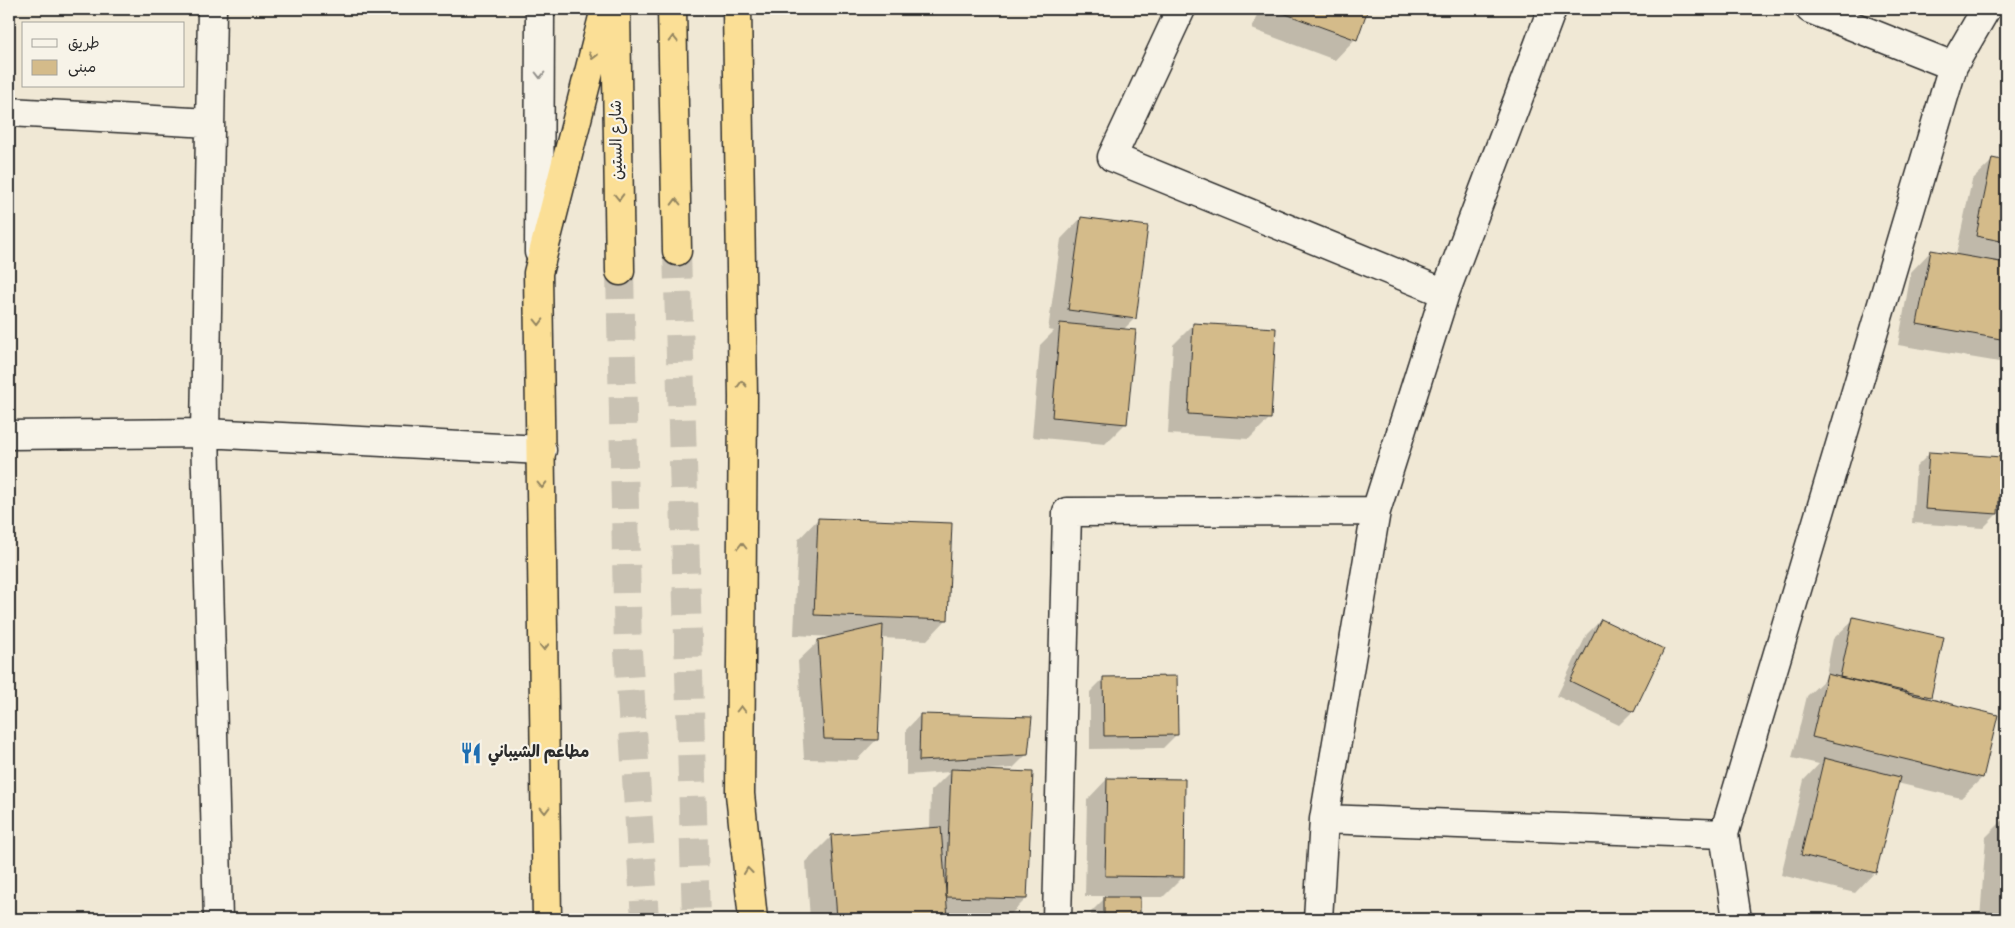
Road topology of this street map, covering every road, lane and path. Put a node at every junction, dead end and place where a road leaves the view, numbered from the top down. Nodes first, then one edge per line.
1 (212, 9) edge
2 (540, 9) edge
3 (605, 9) edge
4 (616, 9) edge
5 (672, 9) edge
6 (737, 9) edge
7 (1181, 9) edge
8 (1552, 9) edge
9 (1810, 9) edge
10 (1986, 9) edge
11 (1952, 66) junction
12 (9, 112) edge
13 (210, 123) junction
14 (677, 251) tunnel mouth
15 (620, 271) tunnel mouth
16 (538, 273) junction
17 (1444, 293) junction
18 (205, 433) junction
19 (9, 435) edge
20 (542, 450) junction
21 (1376, 512) junction
22 (1324, 820) junction
23 (1724, 834) junction
24 (218, 919) edge
25 (547, 919) edge
26 (753, 919) edge
27 (1057, 919) edge
28 (1318, 919) edge
29 (1737, 919) edge

1 - 13 street
2 -> 16 street
3 -> 16 highway
4 -> 15 highway, شارع الستين
14 -> 5 highway
26 -> 6 highway
7 - 17 street
8 - 17 street
9 - 11 street
10 - 11 street
11 - 23 street
12 - 13 street
13 - 18 street
16 -> 20 highway
17 - 21 street
18 - 19 street
18 - 20 street
18 - 24 street
20 -> 25 highway
21 - 22 street
21 - 27 street
22 - 23 street
22 - 28 street
23 - 29 street

